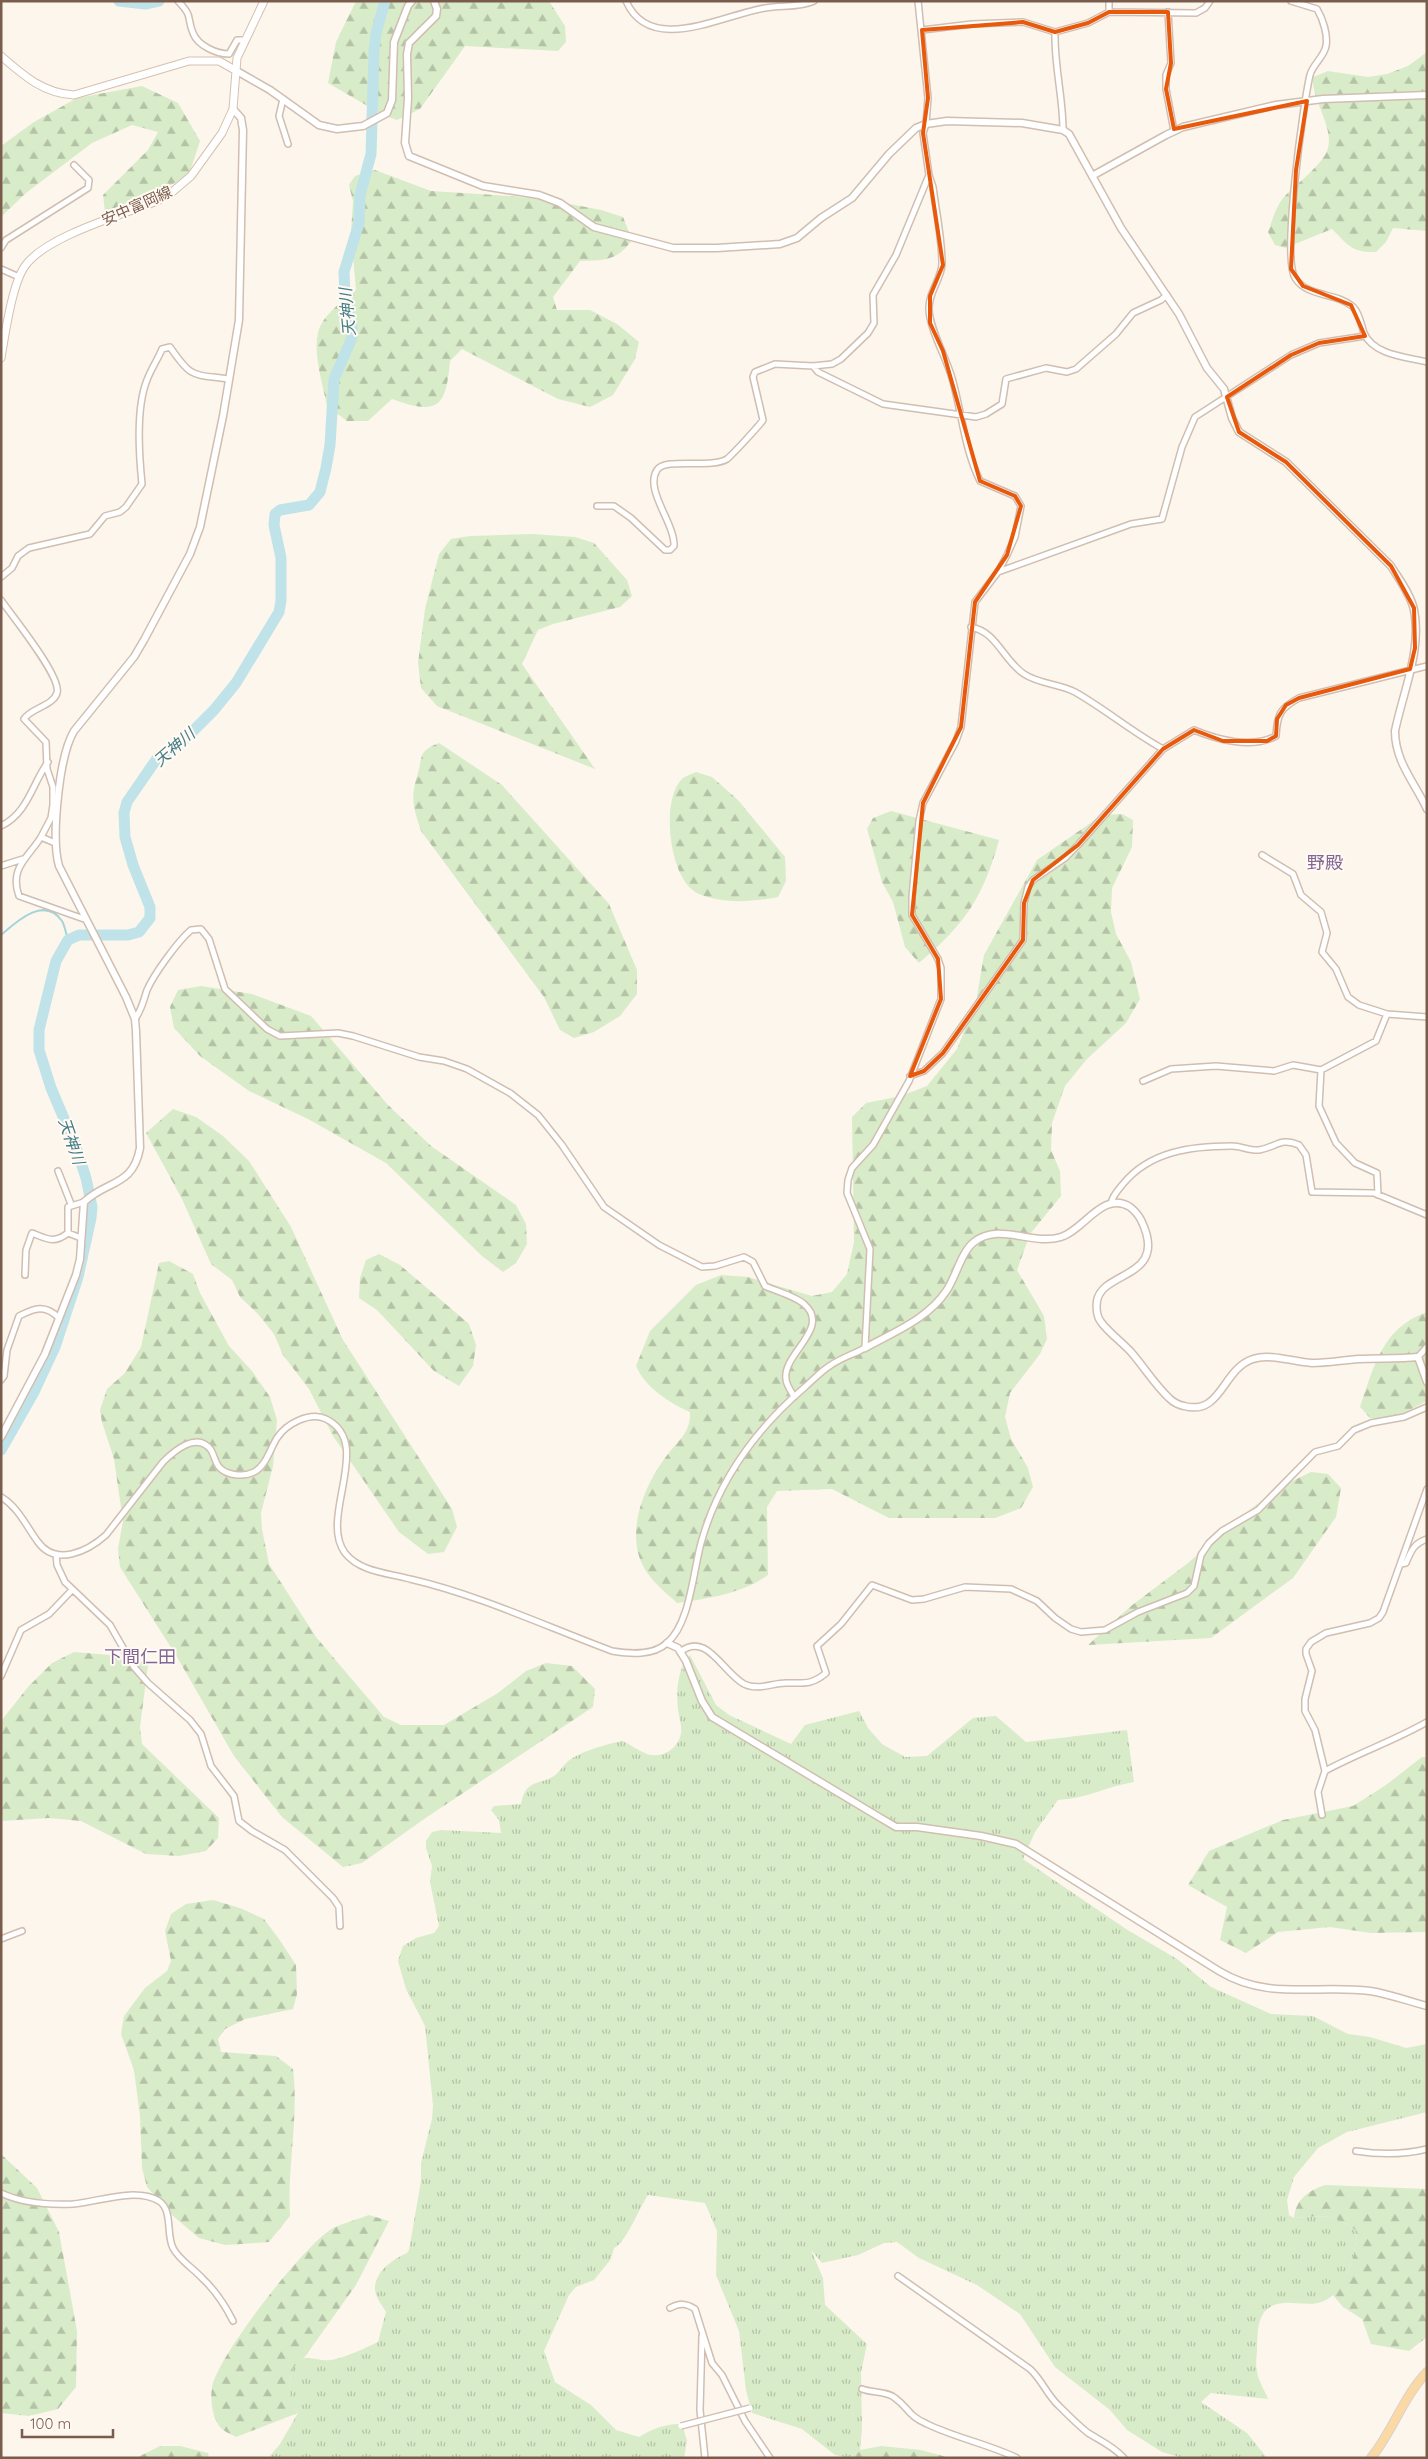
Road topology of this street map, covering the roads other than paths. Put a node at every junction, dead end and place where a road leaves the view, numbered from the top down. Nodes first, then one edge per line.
1 (178, 1) edge
2 (264, 1) edge
3 (412, 1) edge
4 (434, 1) edge
5 (626, 1) edge
6 (814, 1) edge
7 (918, 1) edge
8 (1109, 1) edge
9 (1210, 1) edge
10 (1292, 1) edge
11 (1109, 12) junction
12 (1168, 12) junction
13 (922, 30) junction
14 (1055, 32) junction
15 (244, 40) junction
16 (1, 56) edge
17 (235, 70) junction
18 (1427, 95) edge
19 (283, 99) junction
20 (1307, 101) junction
21 (233, 109) junction
22 (926, 124) junction
23 (1063, 130) junction
24 (1174, 131) junction
25 (288, 144) dead end
26 (74, 165) dead end
27 (929, 175) junction
28 (1092, 176) junction
29 (1, 248) edge
30 (1, 269) edge
31 (19, 277) junction
32 (1167, 295) junction
33 (1365, 336) junction
34 (1, 358) edge
35 (1427, 362) edge
36 (812, 366) junction
37 (230, 379) junction
38 (1227, 397) junction
39 (959, 415) junction
40 (597, 506) dead end
41 (998, 572) junction
42 (1, 577) edge
43 (1, 600) edge
44 (971, 627) junction
45 (1427, 666) edge
46 (1410, 670) junction
47 (1163, 749) junction
48 (48, 761) junction
49 (1427, 809) edge
50 (1, 826) edge
51 (41, 838) junction
52 (55, 843) junction
53 (1262, 855) dead end
54 (23, 859) junction
55 (1, 866) edge
56 (84, 919) junction
57 (1387, 1014) junction
58 (1427, 1017) edge
59 (134, 1019) junction
60 (1321, 1070) junction
61 (910, 1076) junction
62 (1144, 1081) dead end
63 (58, 1171) dead end
64 (1378, 1195) junction
65 (85, 1201) junction
66 (1111, 1203) junction
67 (70, 1204) junction
68 (1427, 1215) edge
69 (68, 1233) junction
70 (81, 1238) junction
71 (25, 1275) dead end
72 (59, 1318) junction
73 (1427, 1347) edge
74 (865, 1348) junction
75 (1418, 1357) junction
76 (1, 1380) edge
77 (1427, 1382) edge
78 (794, 1396) junction
79 (1427, 1407) edge
80 (1, 1437) edge
81 (1427, 1489) edge
82 (1, 1497) edge
83 (1427, 1539) edge
84 (56, 1554) junction
85 (1401, 1564) junction
86 (72, 1590) junction
87 (667, 1644) junction
88 (680, 1652) junction
89 (1, 1676) edge
90 (1427, 1722) edge
91 (1325, 1771) junction
92 (1322, 1815) dead end
93 (340, 1926) dead end
94 (22, 1931) dead end
95 (1, 1939) edge
96 (1427, 2006) edge
97 (1427, 2149) edge
98 (1356, 2151) dead end
99 (1, 2193) edge
100 (898, 2276) dead end
101 (670, 2308) dead end
102 (234, 2321) dead end
103 (702, 2328) junction
104 (1427, 2372) edge
105 (862, 2389) dead end
106 (750, 2408) dead end
107 (681, 2426) dead end
108 (705, 2458) edge
109 (770, 2458) edge
110 (1017, 2458) edge
111 (1124, 2458) edge
112 (1371, 2458) edge

1 - 15 street
2 - 15 main road, 安中富岡線
3 - 19 street
4 - 22 street
5 - 6 street
7 - 13 street
8 - 11 street
9 - 12 street
10 - 20 street
11 - 12 street
11 - 14 street
12 - 24 street
13 - 14 street
13 - 22 street
14 - 23 street
15 - 17 main road, 安中富岡線
16 - 17 main road
17 - 19 street
17 - 21 main road, 安中富岡線
18 - 20 street
19 - 25 street
20 - 24 street
20 - 33 street
21 - 31 main road, 安中富岡線
21 - 37 street
22 - 23 street
22 - 27 street
23 - 28 street
24 - 28 street
26 - 29 street
27 - 36 street
27 - 39 street
28 - 32 street
30 - 31 street
31 - 34 main road, 安中富岡線
32 - 38 street
32 - 39 street
33 - 35 street
33 - 38 street
36 - 39 street
36 - 40 street
37 - 42 street
37 - 52 street
38 - 41 street
38 - 46 street
39 - 41 street
41 - 44 street
43 - 48 street
44 - 47 street
44 - 61 street
45 - 46 street
46 - 47 street
46 - 49 street
47 - 61 street
48 - 50 street
48 - 51 street
51 - 52 street
51 - 54 street
52 - 56 street
53 - 57 street
54 - 55 street
54 - 56 street
56 - 59 street
57 - 58 street
57 - 60 street
59 - 65 street
59 - 78 street
60 - 62 street
60 - 64 street
61 - 74 street
63 - 67 street
64 - 66 street
64 - 68 street
65 - 67 street
65 - 70 street
66 - 74 street
66 - 75 street
67 - 69 street
69 - 70 street
69 - 71 street
70 - 72 street
72 - 76 street
72 - 80 street
73 - 75 street
74 - 78 street
75 - 77 street
78 - 87 street
79 - 88 street
81 - 85 street
82 - 84 street
83 - 85 street
84 - 86 street
84 - 87 street
85 - 91 street
86 - 89 street
86 - 93 street
87 - 88 street
88 - 96 street
90 - 91 street
91 - 92 street
94 - 95 street
97 - 98 street
99 - 102 street
100 - 111 street
101 - 103 street
103 - 108 street
103 - 109 street
104 - 112 main road
105 - 110 street
106 - 107 street, bridge

